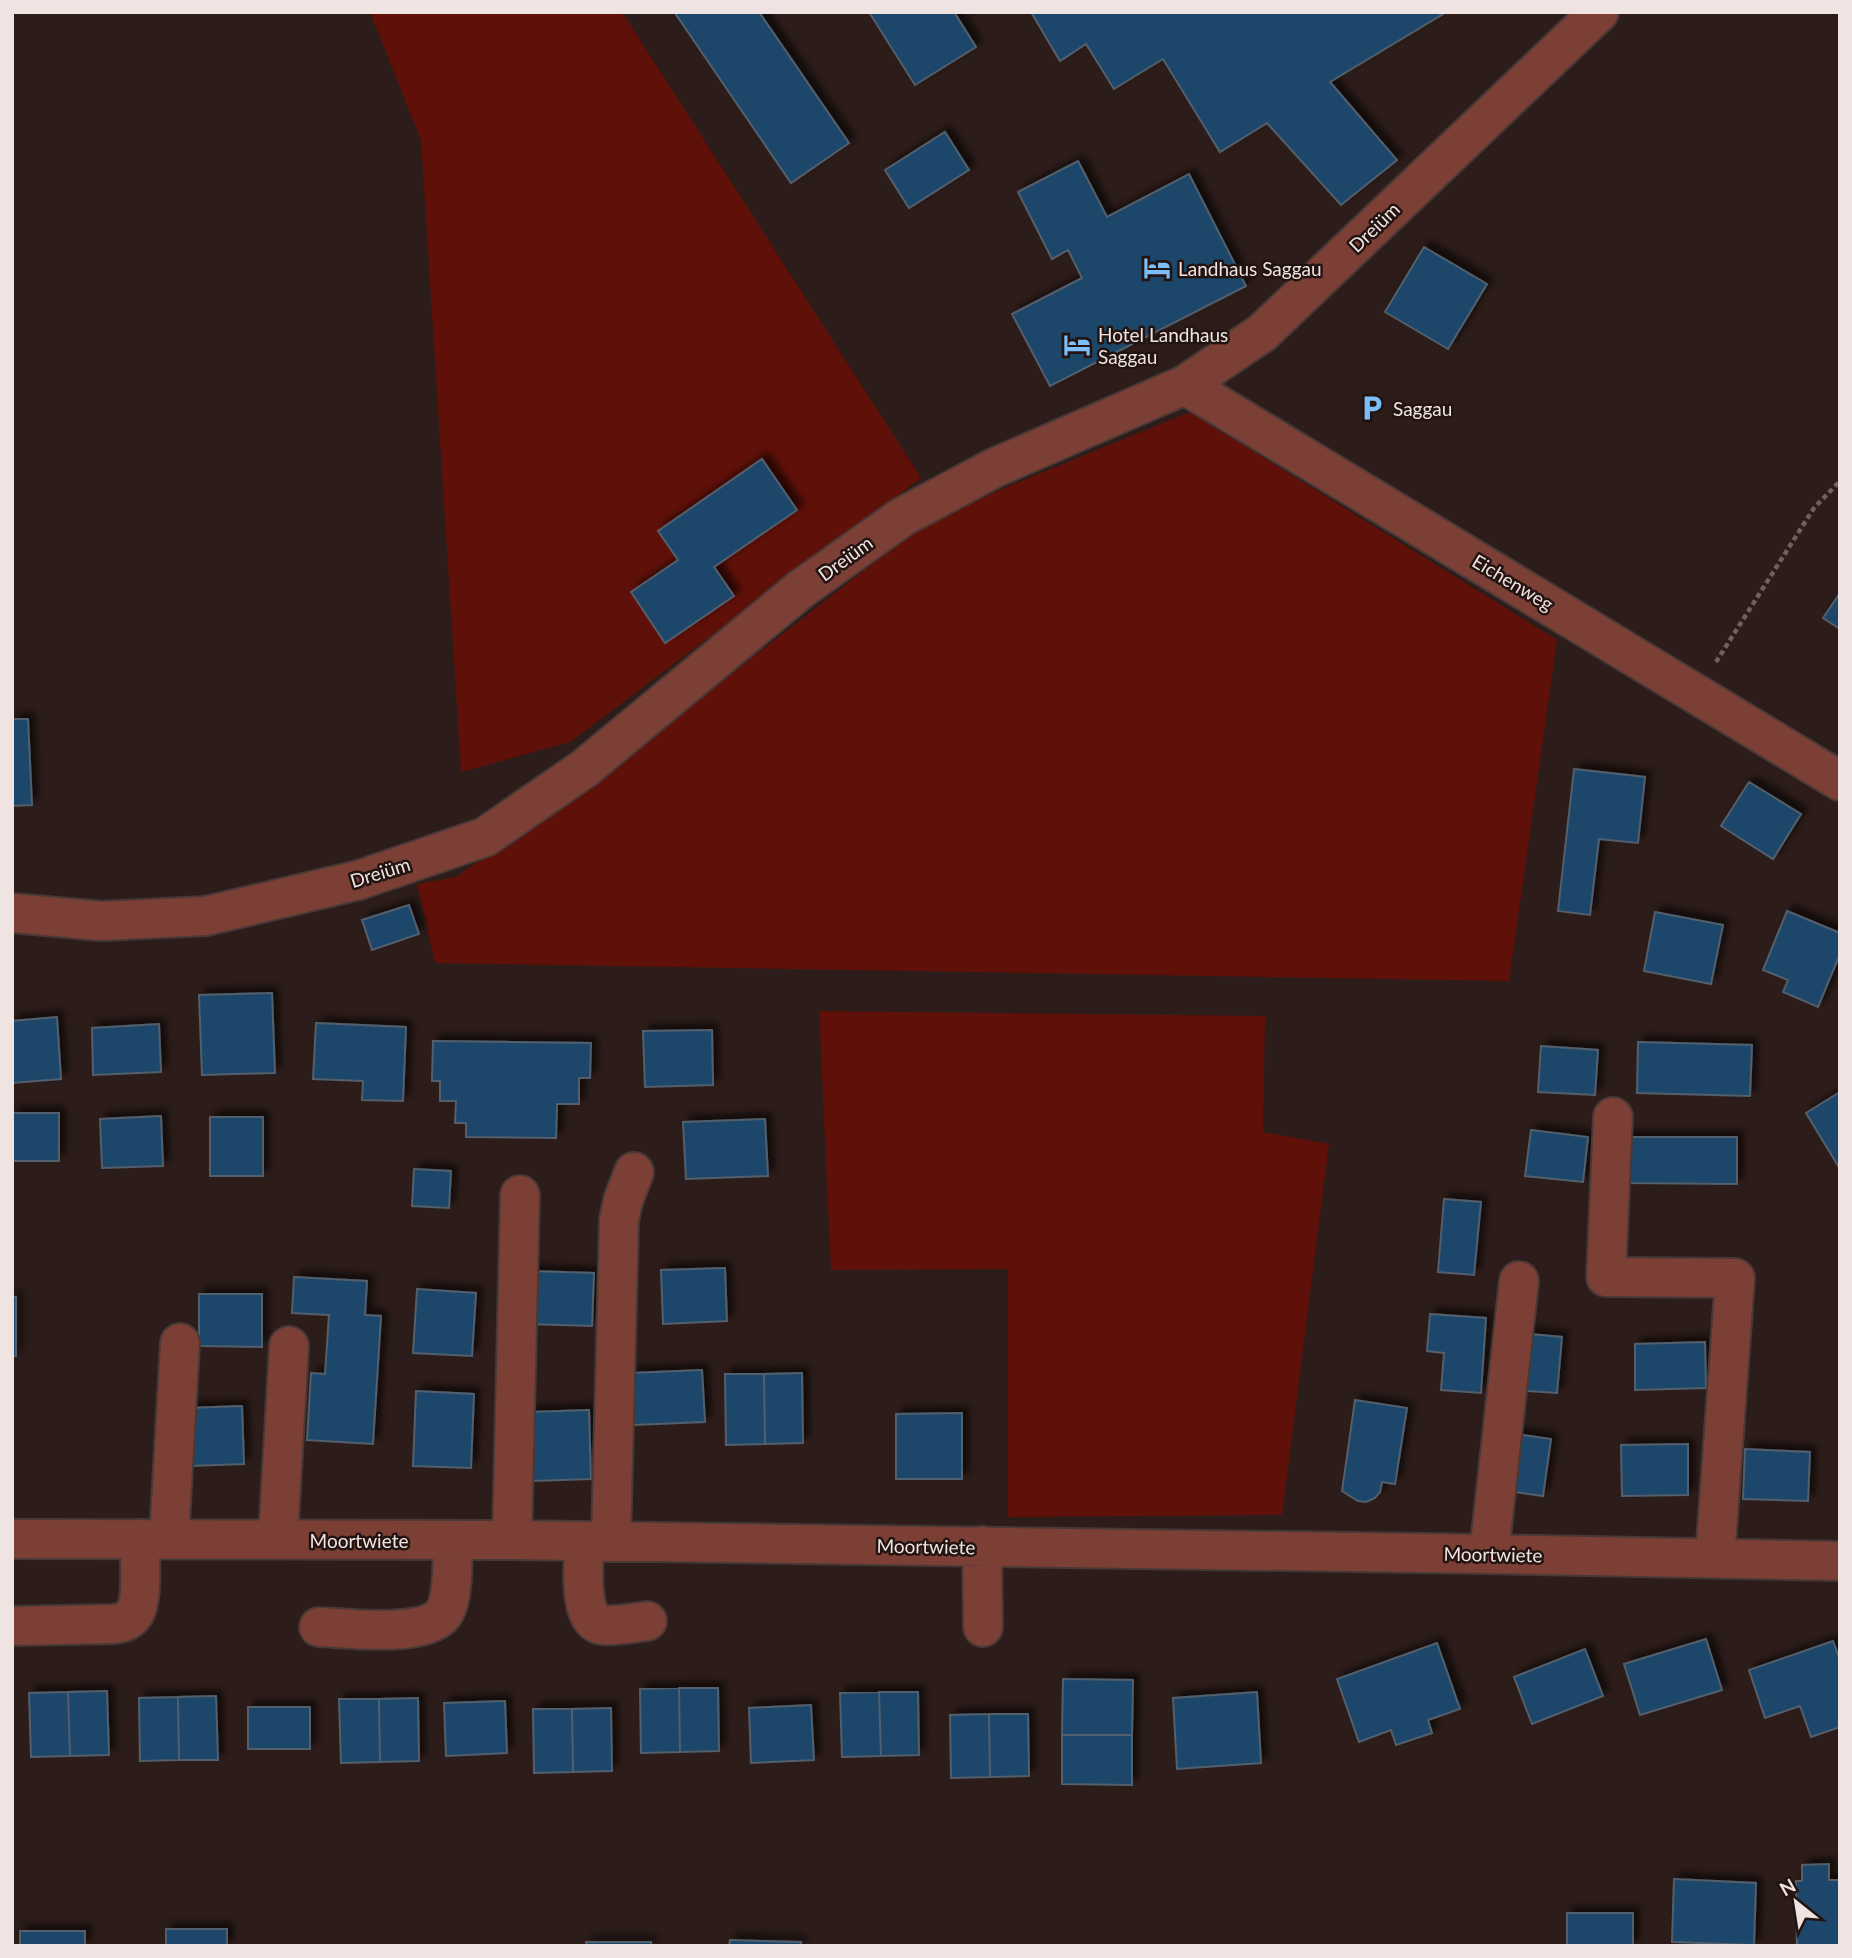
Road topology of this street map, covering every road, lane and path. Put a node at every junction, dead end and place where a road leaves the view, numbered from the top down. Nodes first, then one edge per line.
1 (1599, 12) edge
2 (1185, 385) junction
3 (1840, 481) edge
4 (1697, 692) junction
5 (1840, 780) edge
6 (12, 913) edge
7 (1613, 1117) dead end
8 (634, 1172) dead end
9 (520, 1195) dead end
10 (1519, 1281) dead end
11 (180, 1343) dead end
12 (289, 1346) dead end
13 (12, 1539) edge
14 (154, 1539) junction
15 (278, 1539) junction
16 (453, 1540) junction
17 (512, 1540) junction
18 (597, 1541) junction
19 (982, 1546) junction
20 (1489, 1553) junction
21 (1715, 1558) junction
22 (1840, 1561) edge
23 (647, 1621) dead end
24 (12, 1626) edge
25 (983, 1627) dead end
26 (319, 1628) dead end

1 - 2 street, Dreiüm
2 - 4 street, Eichenweg
2 - 6 street, Dreiüm
3 - 4 path
4 - 5 street, Eichenweg
7 - 21 street
8 - 18 street
9 - 17 street
10 - 20 street
11 - 14 street
12 - 15 street
13 - 14 street, Moortwiete
14 - 15 street, Moortwiete
14 - 24 street
15 - 16 street, Moortwiete
16 - 17 street, Moortwiete
16 - 26 street
17 - 18 street, Moortwiete
18 - 19 street, Moortwiete
18 - 23 street
19 - 20 street, Moortwiete
19 - 25 street
20 - 21 street, Moortwiete
21 - 22 street, Moortwiete

